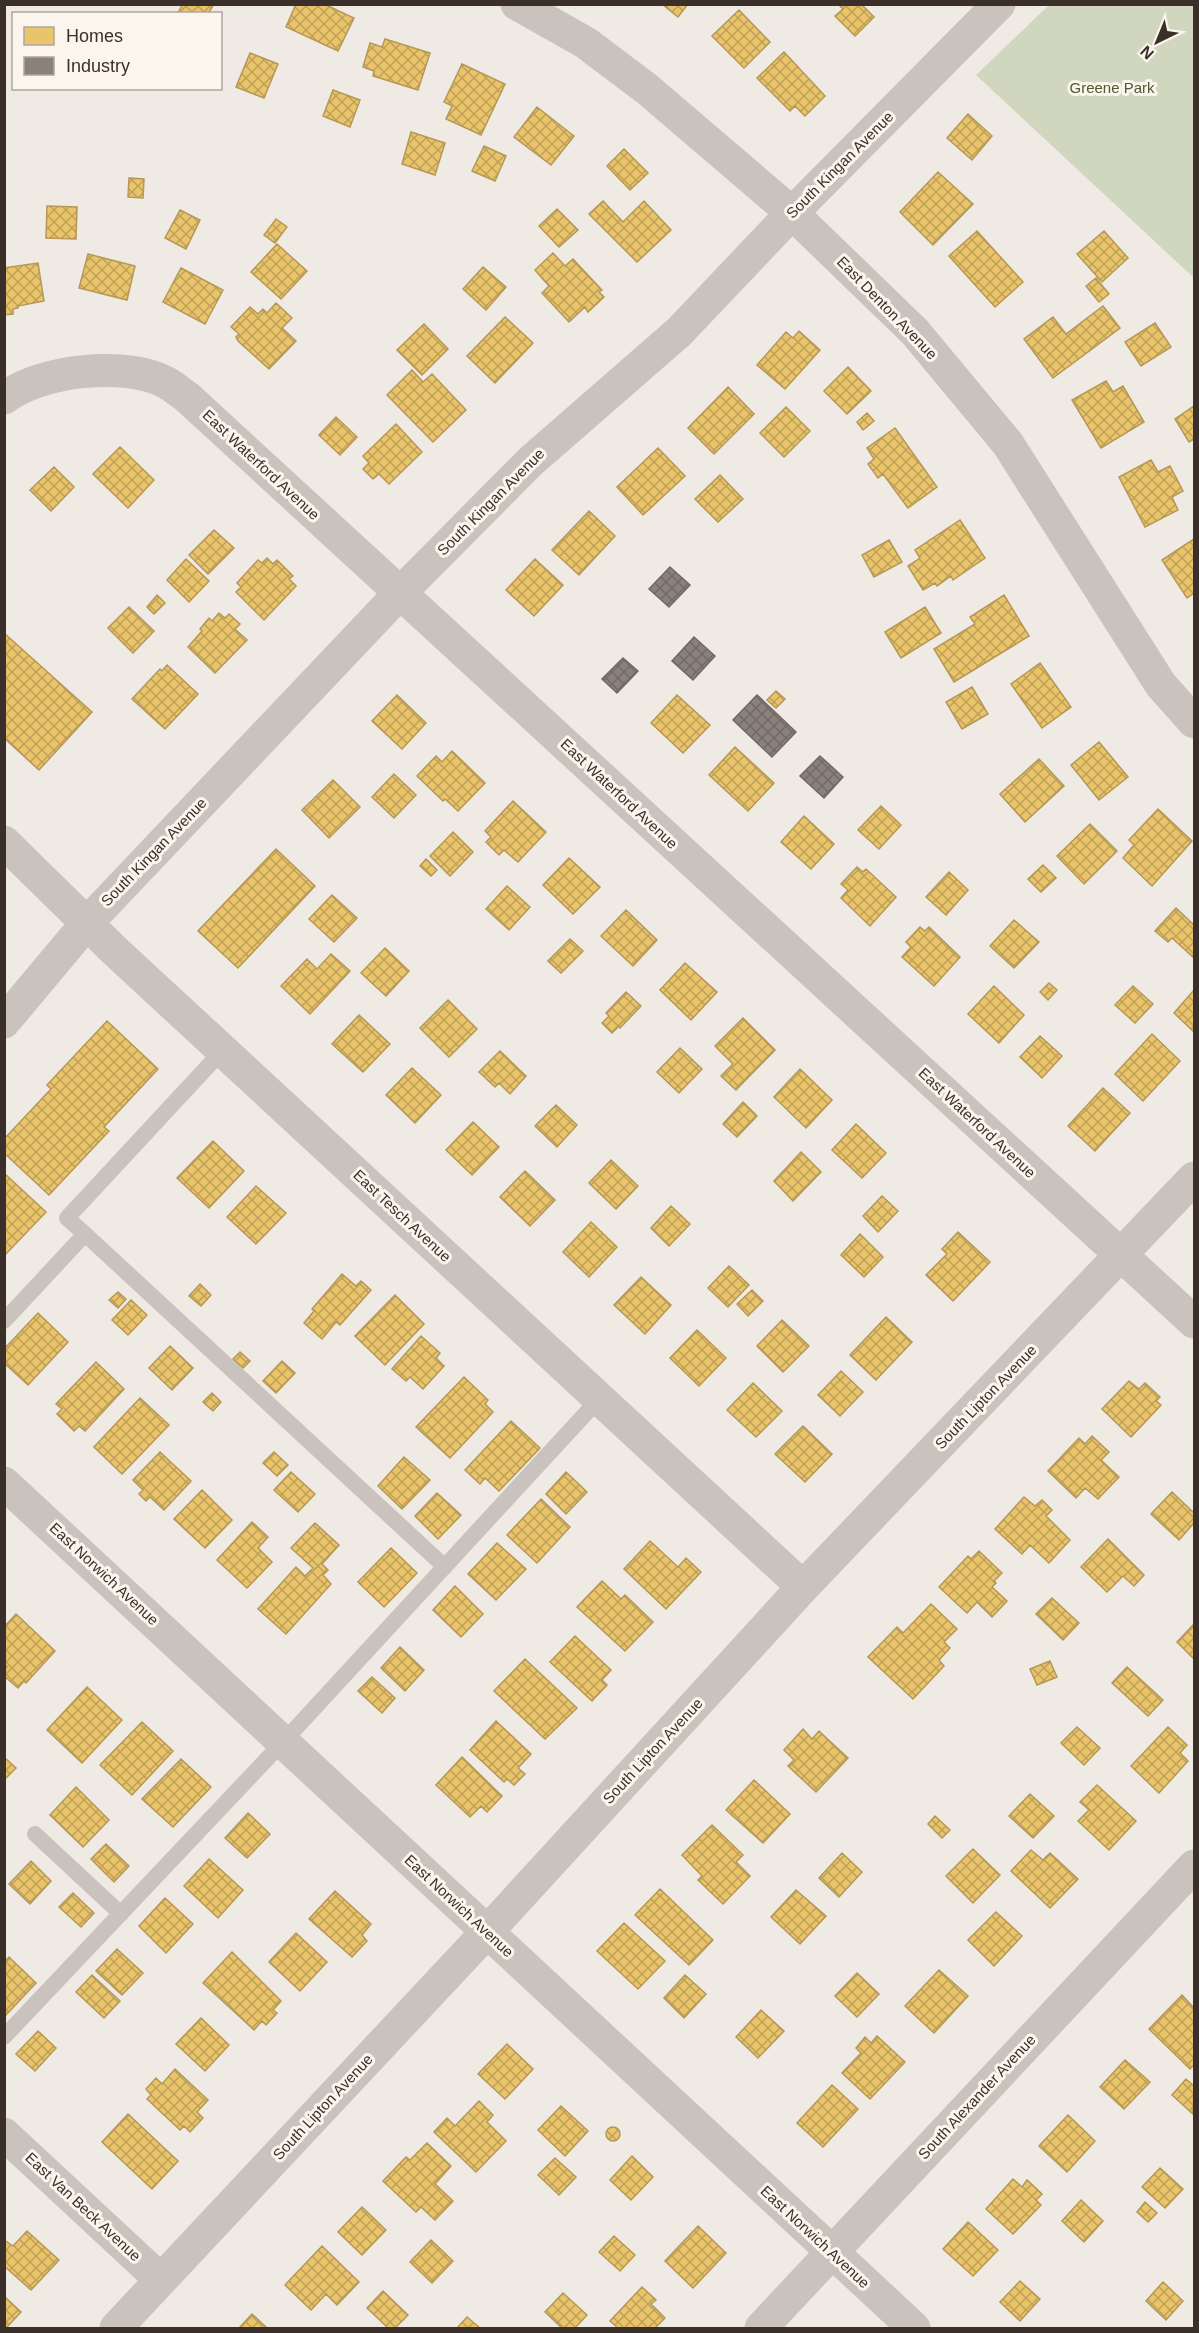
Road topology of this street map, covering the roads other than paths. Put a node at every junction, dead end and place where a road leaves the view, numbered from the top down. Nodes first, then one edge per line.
1 (517, 4) edge
2 (999, 4) edge
3 (792, 213) junction
4 (4, 398) edge
5 (400, 593) junction
6 (1194, 723) edge
7 (4, 842) edge
8 (86, 924) junction
9 (4, 1022) edge
10 (223, 1050) junction
11 (1194, 1178) edge
12 (85, 1234) junction
13 (1122, 1255) junction
14 (4, 1321) edge
15 (1194, 1322) edge
16 (600, 1398) junction
17 (4, 1483) edge
18 (445, 1567) junction
19 (804, 1587) junction
20 (284, 1741) junction
21 (34, 1834) dead end
22 (1194, 1866) edge
23 (121, 1914) junction
24 (486, 1933) junction
25 (4, 2037) edge
26 (4, 2134) edge
27 (831, 2252) junction
28 (161, 2280) junction
29 (116, 2328) edge
30 (761, 2328) edge
31 (914, 2328) edge

1 - 3 street, East Denton Avenue
2 - 3 street, South Kingan Avenue
3 - 5 street, South Kingan Avenue
3 - 6 street, East Denton Avenue
4 - 5 street, East Waterford Avenue
5 - 8 street, South Kingan Avenue
5 - 13 street, East Waterford Avenue
7 - 8 street, East Tesch Avenue
8 - 9 street, South Kingan Avenue
8 - 10 street, East Tesch Avenue
10 - 12 lane
10 - 16 street, East Tesch Avenue
11 - 13 street, South Lipton Avenue
12 - 14 lane
12 - 18 lane
13 - 15 street, East Waterford Avenue
13 - 19 street, South Lipton Avenue
16 - 18 lane
16 - 19 street, East Tesch Avenue
17 - 20 street, East Norwich Avenue
18 - 20 lane
19 - 24 street, South Lipton Avenue
20 - 23 lane
20 - 24 street, East Norwich Avenue
21 - 23 lane
22 - 27 street, South Alexander Avenue
23 - 25 lane
24 - 27 street, East Norwich Avenue
24 - 28 street, South Lipton Avenue
26 - 28 street, East Van Beck Avenue
27 - 30 street, South Alexander Avenue
27 - 31 street, East Norwich Avenue
28 - 29 street, South Lipton Avenue

